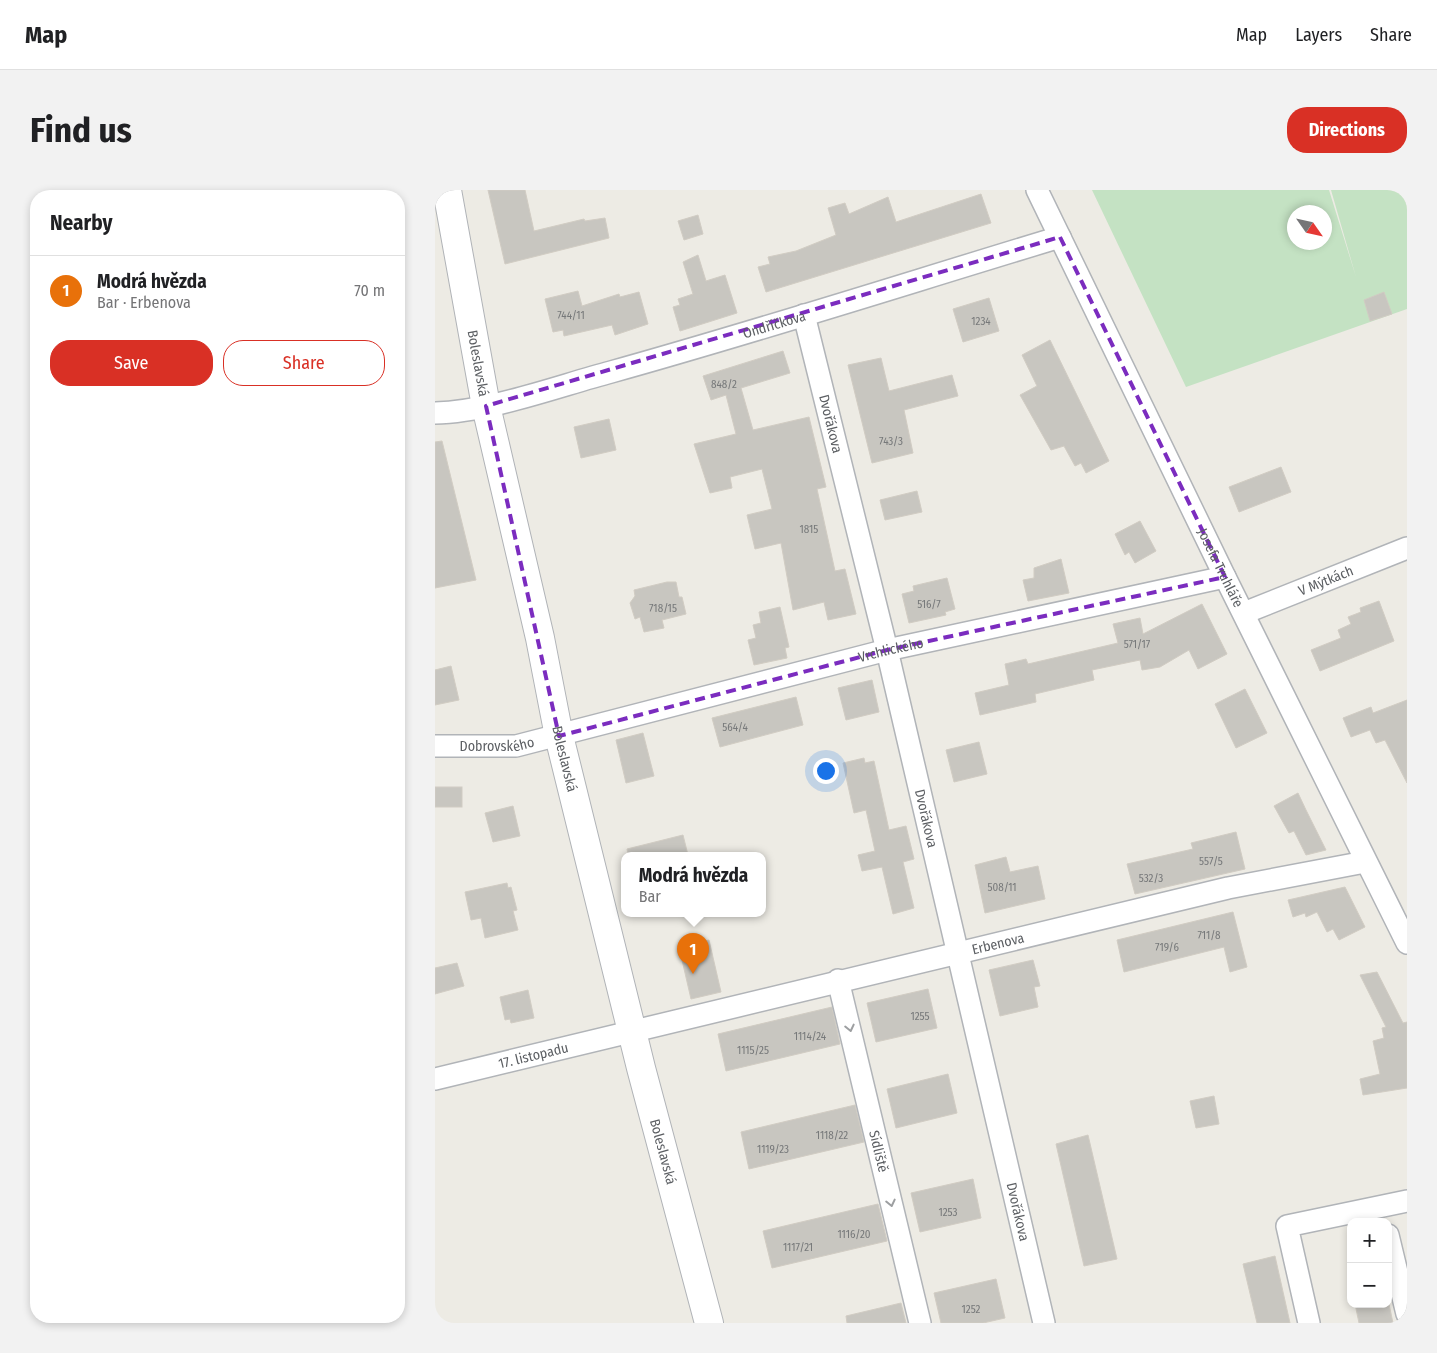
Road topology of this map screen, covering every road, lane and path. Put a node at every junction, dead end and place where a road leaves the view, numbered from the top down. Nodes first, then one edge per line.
1 (447, 190) edge
2 (1037, 190) edge
3 (1060, 237) junction
4 (804, 314) junction
5 (486, 406) junction
6 (435, 413) edge
7 (1407, 548) edge
8 (1225, 577) junction
9 (1243, 612) junction
10 (887, 650) junction
11 (559, 736) junction
12 (435, 746) edge
13 (1365, 862) junction
14 (1407, 943) edge
15 (958, 953) junction
16 (839, 980) junction
17 (632, 1031) junction
18 (435, 1079) edge
19 (1407, 1201) edge
20 (1383, 1213) edge
21 (1392, 1252) edge
22 (1407, 1314) edge
23 (709, 1323) edge
24 (920, 1323) edge
25 (1044, 1323) edge
26 (1309, 1323) edge

1 - 5 main road, Boleslavská
2 - 3 street, Josefa Truhláře
3 - 4 street, Ondříčkova
3 - 8 street, Josefa Truhláře
4 - 5 street, Ondříčkova
4 - 10 street, Dvořákova
5 - 6 street, Ondříčkova
5 - 11 main road, Boleslavská
7 - 9 street, V Mýtkách
8 - 9 street, Josefa Truhláře
8 - 10 street, Vrchlického
9 - 13 street, Josefa Truhláře
10 - 11 street, Vrchlického
10 - 15 street, Dvořákova
11 - 12 street, Dobrovského
11 - 17 main road, Boleslavská
13 - 14 street, Josefa Truhláře
13 - 15 street, Erbenova
15 - 16 street, Erbenova
15 - 25 street, Dvořákova
16 - 17 street, Erbenova
16 -> 24 street, Sídliště
17 - 18 street, 17. listopadu
17 - 23 main road, Boleslavská
19 - 20 street
20 - 26 street
21 - 22 street

